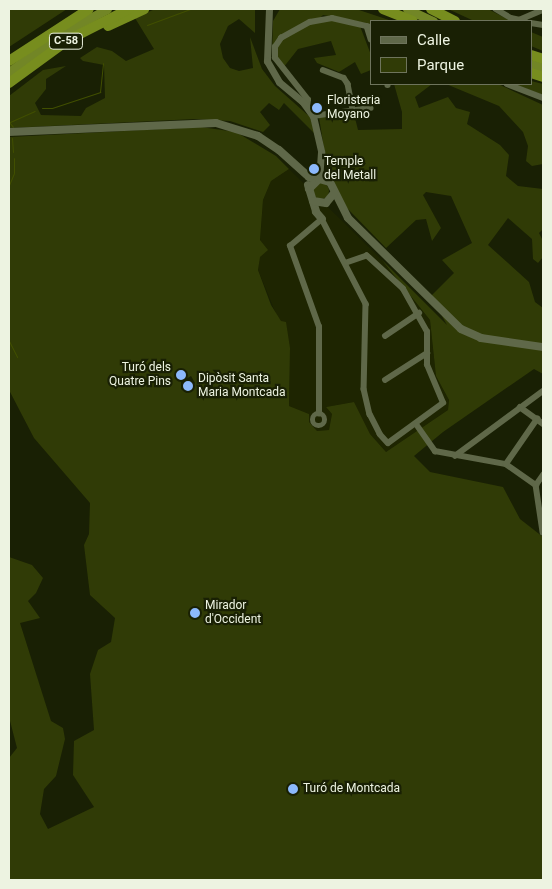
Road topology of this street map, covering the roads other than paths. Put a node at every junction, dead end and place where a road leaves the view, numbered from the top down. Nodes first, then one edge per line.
1 (88, 9) edge
2 (107, 9) edge
3 (129, 9) edge
4 (144, 9) edge
5 (269, 9) edge
6 (383, 9) edge
7 (407, 9) edge
8 (431, 9) edge
9 (496, 9) edge
10 (543, 10) edge
11 (410, 20) edge
12 (431, 20) edge
13 (453, 20) edge
14 (522, 20) edge
15 (108, 26) dead end
16 (369, 27) edge
17 (38, 39) junction
18 (9, 52) edge
19 (9, 61) edge
20 (323, 70) dead end
21 (36, 71) dead end
22 (9, 72) edge
23 (9, 83) edge
24 (510, 85) edge
25 (9, 89) edge
26 (543, 98) edge
27 (307, 107) junction
28 (370, 108) dead end
29 (353, 110) junction
30 (313, 116) junction
31 (9, 132) edge
32 (302, 172) junction
33 (321, 180) junction
34 (309, 188) junction
35 (334, 193) junction
36 (313, 201) junction
37 (326, 203) junction
38 (340, 206) junction
39 (321, 218) junction
40 (347, 263) junction
41 (419, 313) junction
42 (385, 336) dead end
43 (543, 347) edge
44 (427, 353) junction
45 (385, 380) dead end
46 (543, 391) edge
47 (520, 407) junction
48 (319, 414) dead end
49 (537, 419) junction
50 (543, 424) edge
51 (417, 425) junction
52 (455, 456) junction
53 (506, 464) junction
54 (543, 475) edge
55 (536, 485) junction
56 (543, 532) edge

1 - 17 highway, C-58
2 - 22 highway
3 - 23 highway, C-58
4 - 15 highway
5 - 27 street
6 - 11 highway
7 - 12 highway
8 - 13 highway
9 - 14 street
10 - 14 street
16 - 27 street
17 - 18 highway
17 - 19 highway, C-58
20 - 29 street
21 - 25 highway
24 - 26 street
27 - 30 street
28 - 29 street
29 - 30 street
30 - 33 street
31 - 32 main road
32 - 33 main road
32 - 34 main road
33 - 34 main road
33 - 35 main road
34 - 36 main road
35 - 37 main road
35 - 38 main road
36 - 37 main road
36 - 39 main road
37 - 38 main road
37 - 39 main road
38 - 43 main road
39 - 40 street
39 - 48 street
40 - 41 street
40 - 51 street
41 - 42 street
41 - 44 street
44 - 45 street
44 - 51 street
46 - 47 street
47 - 49 street
47 - 52 street
49 - 50 street
49 - 53 street
51 - 52 street
52 - 53 street
53 - 55 street
54 - 55 street
55 - 56 street

